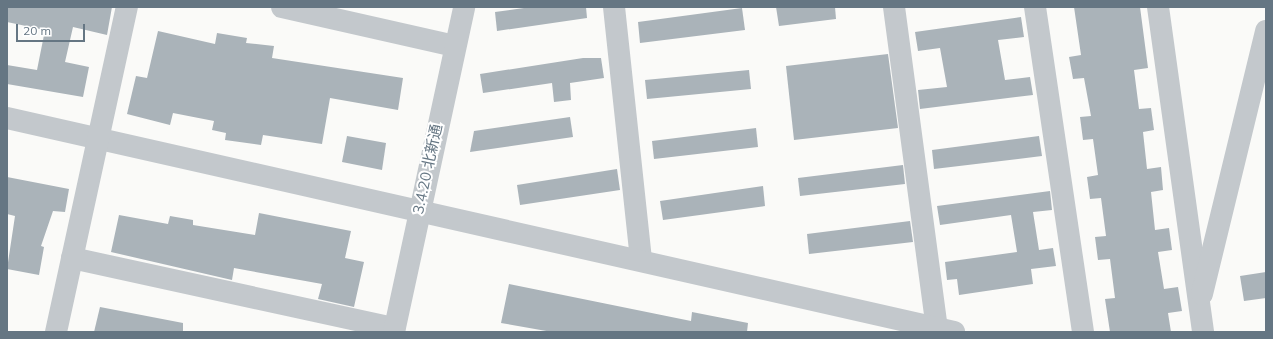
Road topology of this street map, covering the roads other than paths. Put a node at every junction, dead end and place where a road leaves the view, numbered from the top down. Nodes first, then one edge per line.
1 (127, 7) edge
2 (282, 7) edge
3 (464, 7) edge
4 (614, 7) edge
5 (894, 7) edge
6 (1035, 7) edge
7 (1158, 7) edge
8 (1266, 31) edge
9 (454, 46) junction
10 (7, 118) edge
11 (97, 138) junction
12 (418, 210) junction
13 (72, 258) junction
14 (641, 260) junction
15 (1199, 306) junction
16 (877, 324) edge
17 (394, 330) edge
18 (946, 330) edge
19 (56, 332) edge
20 (1083, 332) edge
21 (1203, 332) edge

1 - 11 street
2 - 9 street
3 - 9 street, 3.4.20 北新通
4 - 14 street
5 - 18 street
6 - 20 street
7 - 15 street
8 - 15 street
9 - 12 street, 3.4.20 北新通
10 - 11 street
11 - 12 street
11 - 13 street
12 - 14 street
12 - 17 street, 3.4.20 北新通
13 - 17 street
13 - 19 street
14 - 16 street
15 - 21 street
16 - 18 street

